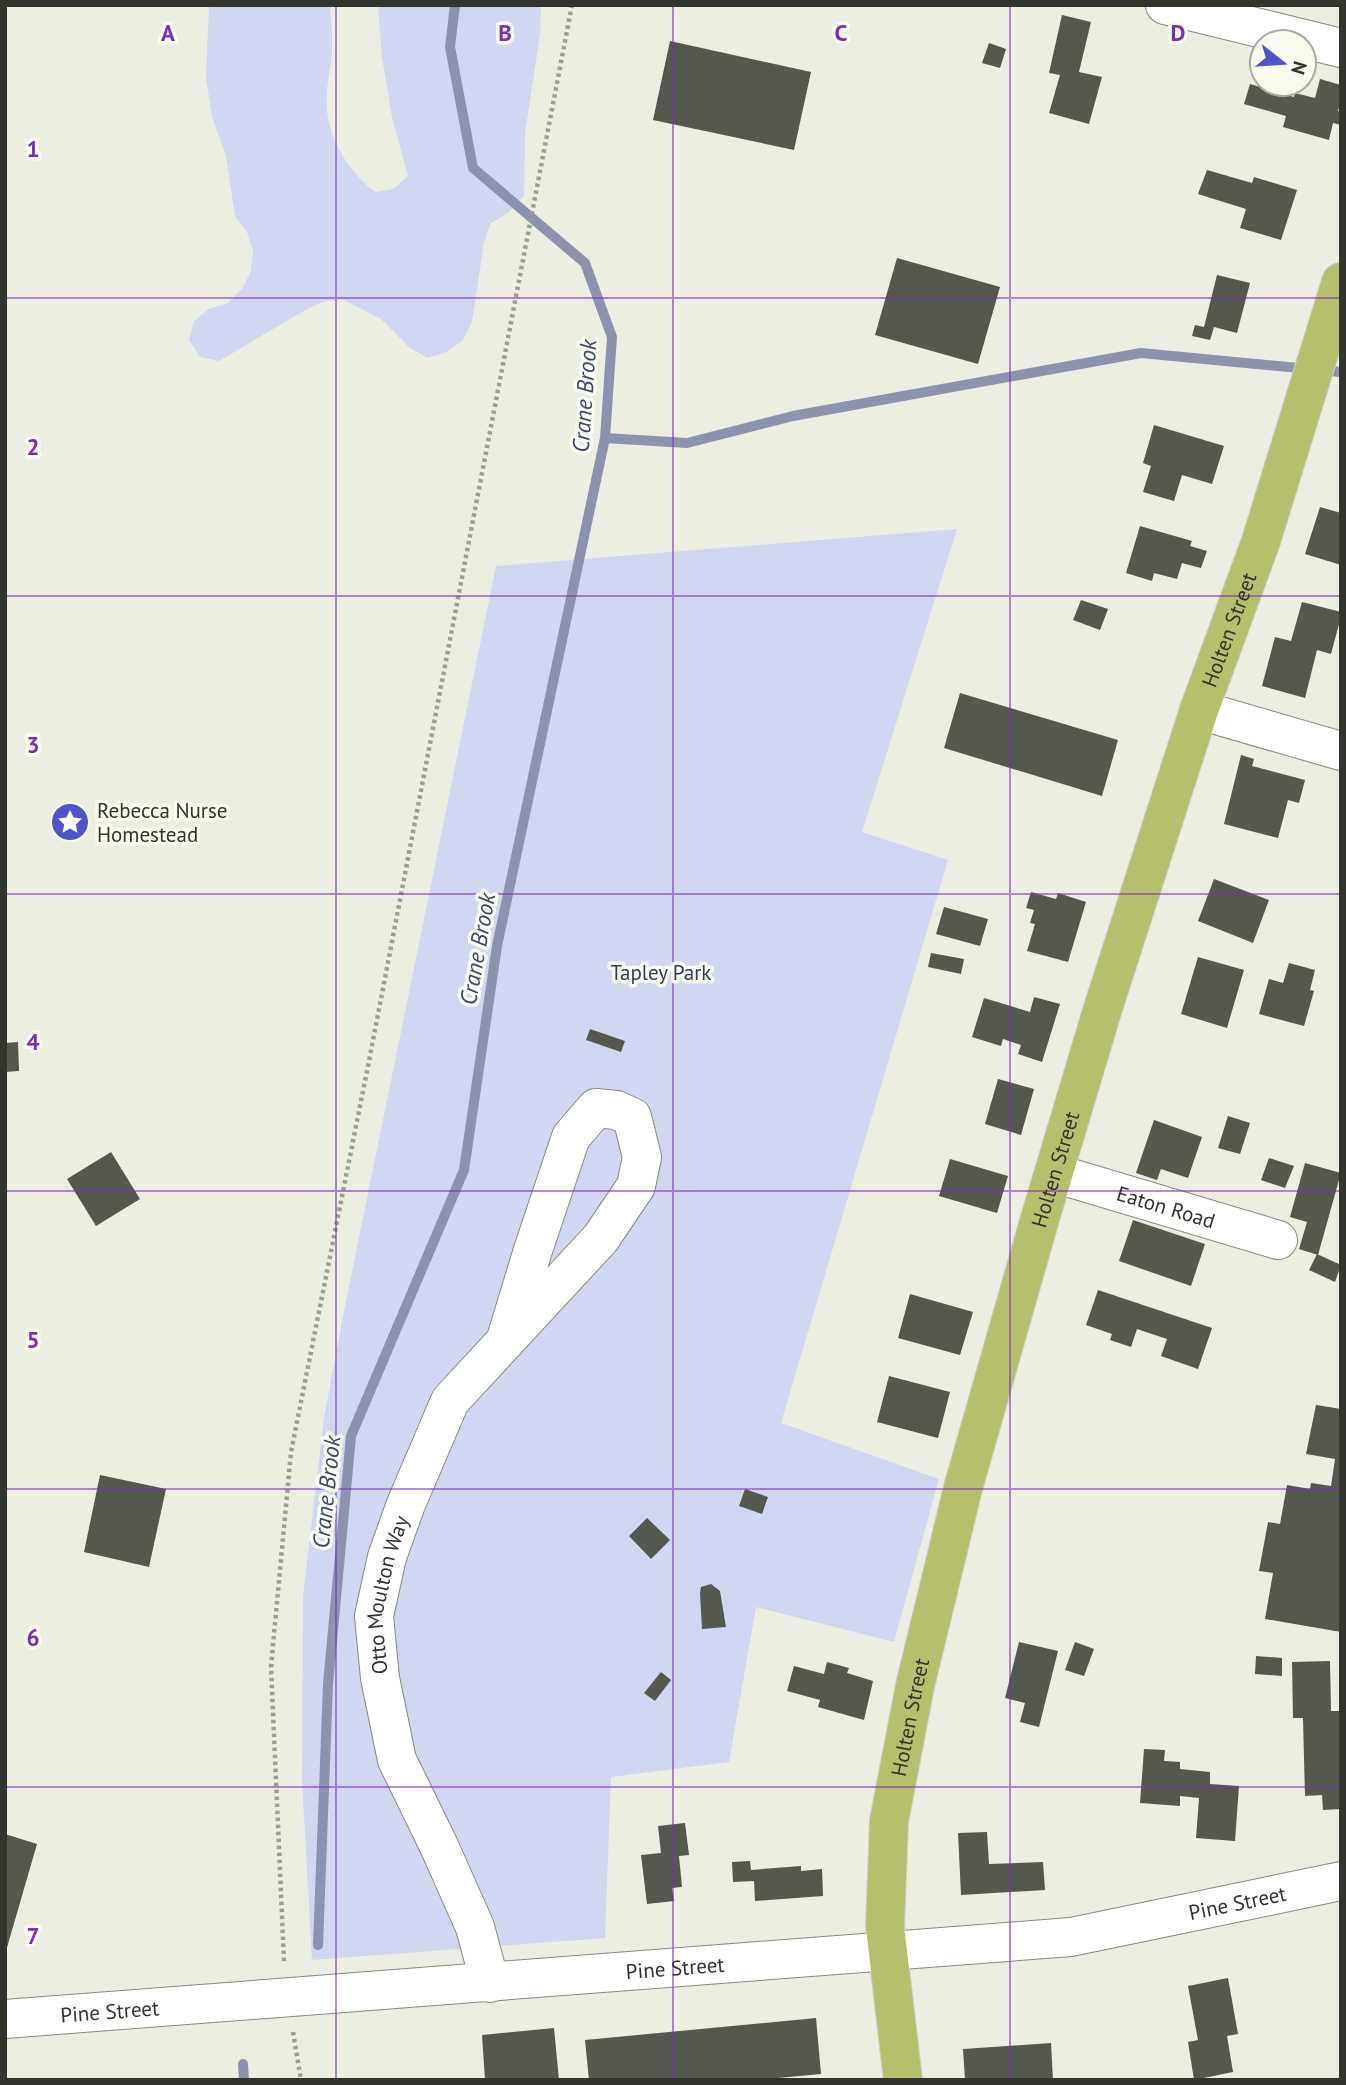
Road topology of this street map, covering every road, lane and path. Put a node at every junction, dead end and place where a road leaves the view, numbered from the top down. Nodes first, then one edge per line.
1 (572, 5) edge
2 (1165, 5) edge
3 (1341, 48) edge
4 (1341, 282) edge
5 (1199, 710) junction
6 (1341, 751) edge
7 (1054, 1173) junction
8 (1278, 1240) dead end
9 (505, 1342) junction
10 (1341, 1881) edge
11 (886, 1952) junction
12 (490, 1983) junction
13 (288, 1998) junction
14 (5, 2020) edge
15 (301, 2080) edge
16 (902, 2080) edge

1 - 13 path
2 - 3 street
4 - 5 main road, Holten Street
5 - 6 street
5 - 7 main road, Holten Street
7 - 8 street, Eaton Road
7 - 11 main road, Holten Street
9 - 9 street, Otto Moulton Way
9 - 12 street, Otto Moulton Way
10 - 11 street, Pine Street
11 - 12 street, Pine Street
11 - 16 main road, Holten Street
12 - 13 street, Pine Street
13 - 14 street, Pine Street
13 - 15 path

